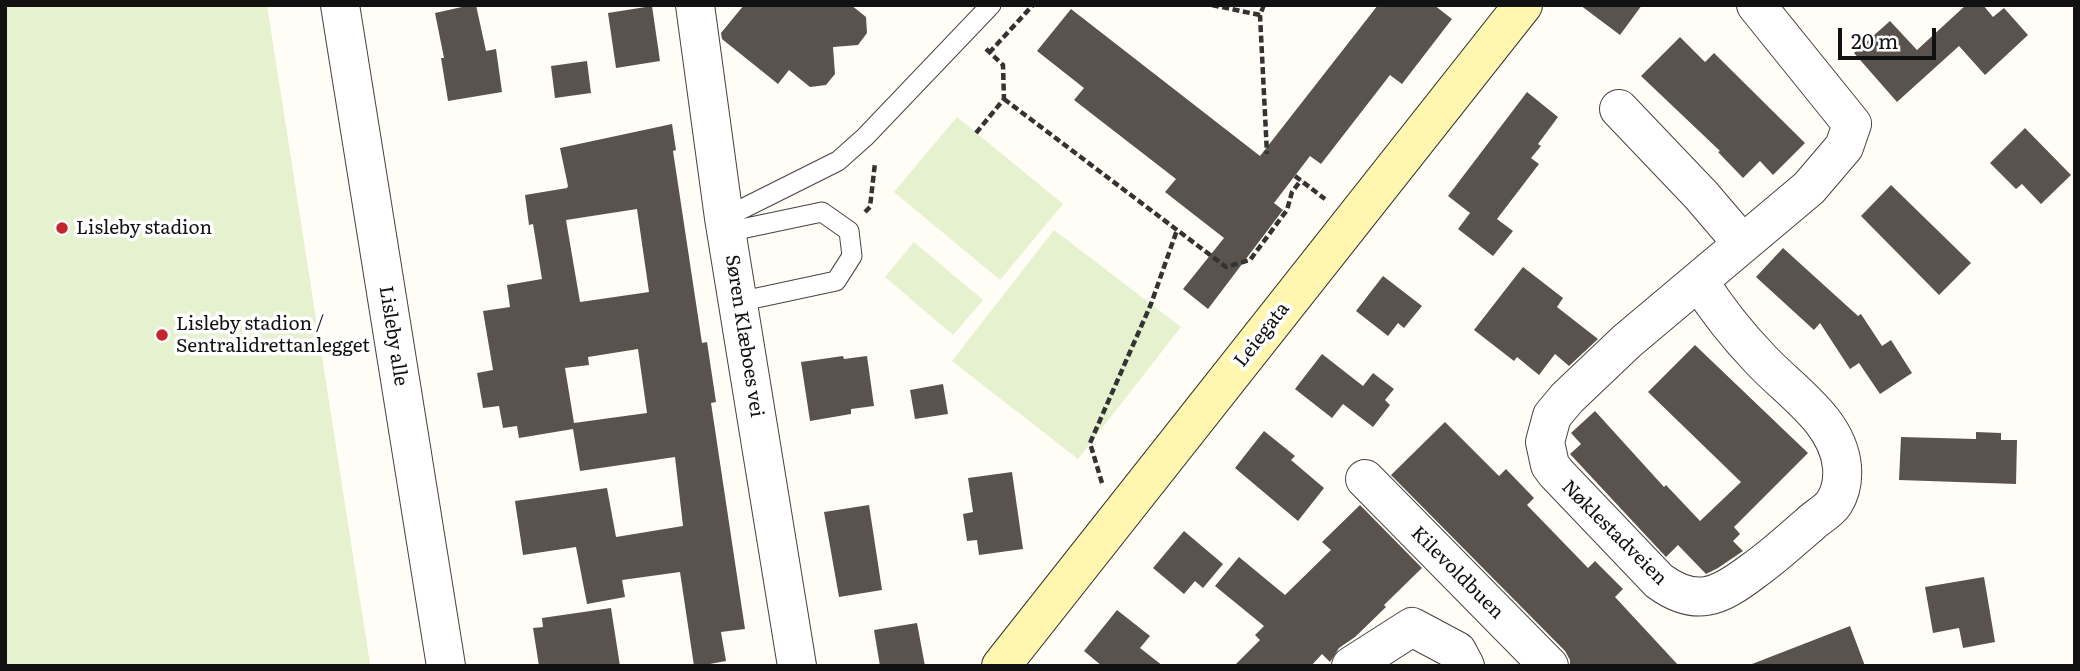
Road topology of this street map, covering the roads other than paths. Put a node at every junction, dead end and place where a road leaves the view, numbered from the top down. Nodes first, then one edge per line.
1 (341, 5) edge
2 (695, 5) edge
3 (990, 5) edge
4 (1523, 5) edge
5 (1756, 5) edge
6 (1619, 110) dead end
7 (726, 225) junction
8 (1742, 243) junction
9 (1699, 281) junction
10 (738, 302) junction
11 (1366, 479) dead end
12 (446, 666) edge
13 (797, 666) edge
14 (1001, 666) edge
15 (1351, 666) edge
16 (1465, 666) edge
17 (1549, 666) edge

1 - 12 street, Lisleby alle
2 - 7 street, Søren Klæboes vei
3 - 7 lane
4 - 14 street, Leiegata
5 - 8 street, Nøklestadveien
6 - 8 street
7 - 10 street, Søren Klæboes vei
7 - 10 lane
8 - 9 street, Nøklestadveien
9 - 9 street, Nøklestadveien
10 - 13 street, Søren Klæboes vei
11 - 17 street, Kilevoldbuen
15 - 16 street

